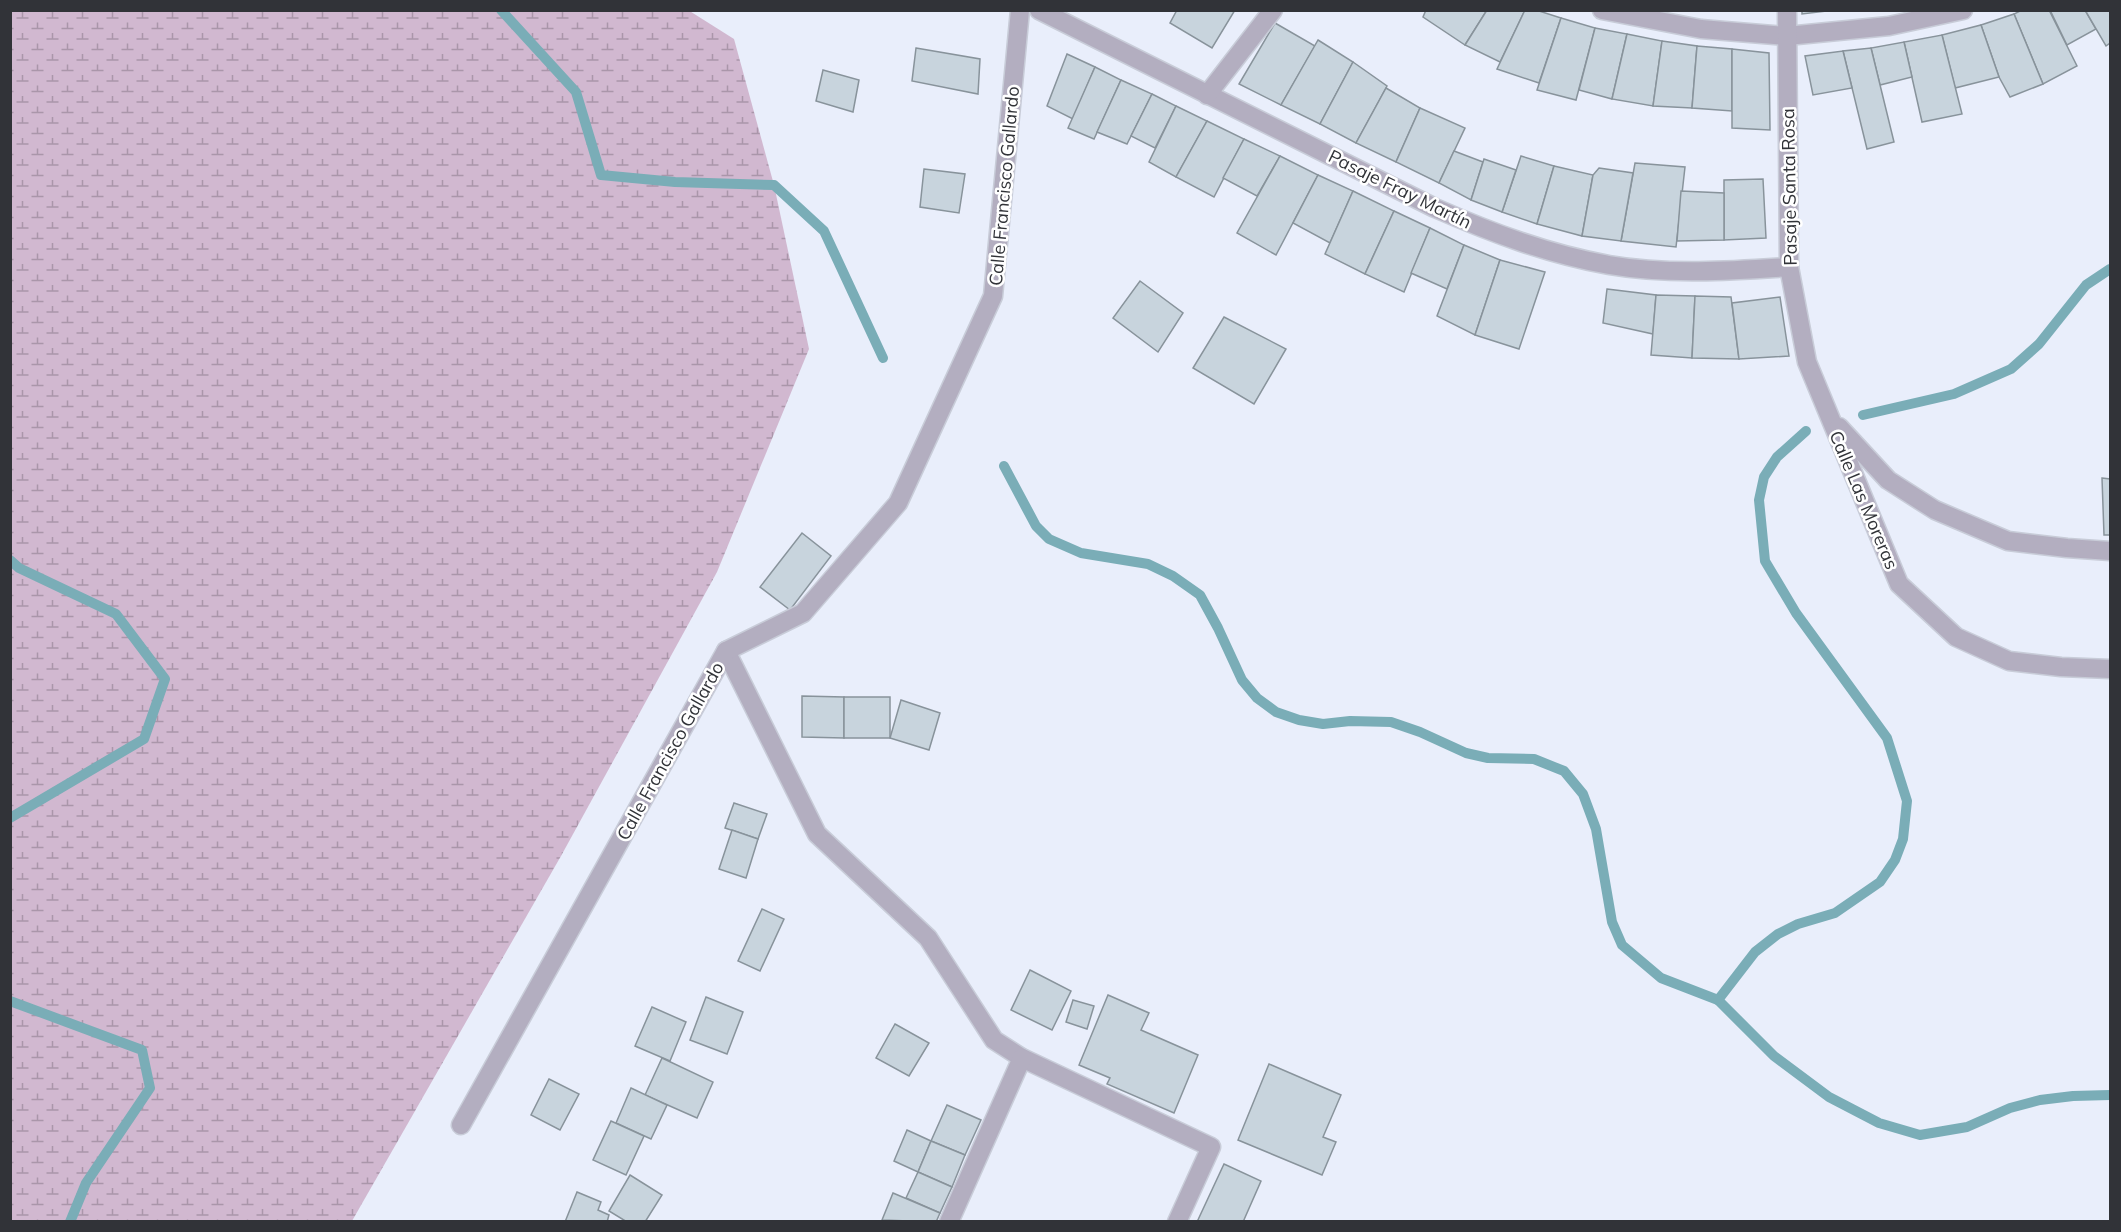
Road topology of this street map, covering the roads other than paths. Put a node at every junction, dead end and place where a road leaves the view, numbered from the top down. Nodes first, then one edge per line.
1 (1020, 10) edge
2 (1039, 10) edge
3 (1273, 10) edge
4 (1602, 10) edge
5 (1787, 10) edge
6 (1963, 10) edge
7 (1787, 36) junction
8 (1207, 95) junction
9 (1789, 267) junction
10 (1807, 362) joint
11 (1829, 417) junction
12 (2110, 551) edge
13 (726, 651) junction
14 (2110, 669) edge
15 (1022, 1058) junction
16 (461, 1125) dead end
17 (949, 1221) edge
18 (1177, 1221) edge

1 - 13 street, Calle Francisco Gallardo
2 - 8 street, Pasaje Fray Martín
3 - 8 street
4 - 7 street
5 - 7 street, Pasaje Santa Rosa
6 - 7 street
7 - 9 street, Pasaje Santa Rosa
8 - 9 street, Pasaje Fray Martín
9 - 10 street, Pasaje Santa Rosa
10 - 11 street, Calle Las Moreras
11 - 12 street
11 - 14 street, Calle Las Moreras
13 - 15 street
13 - 16 street, Calle Francisco Gallardo
15 - 17 street
15 - 18 street

